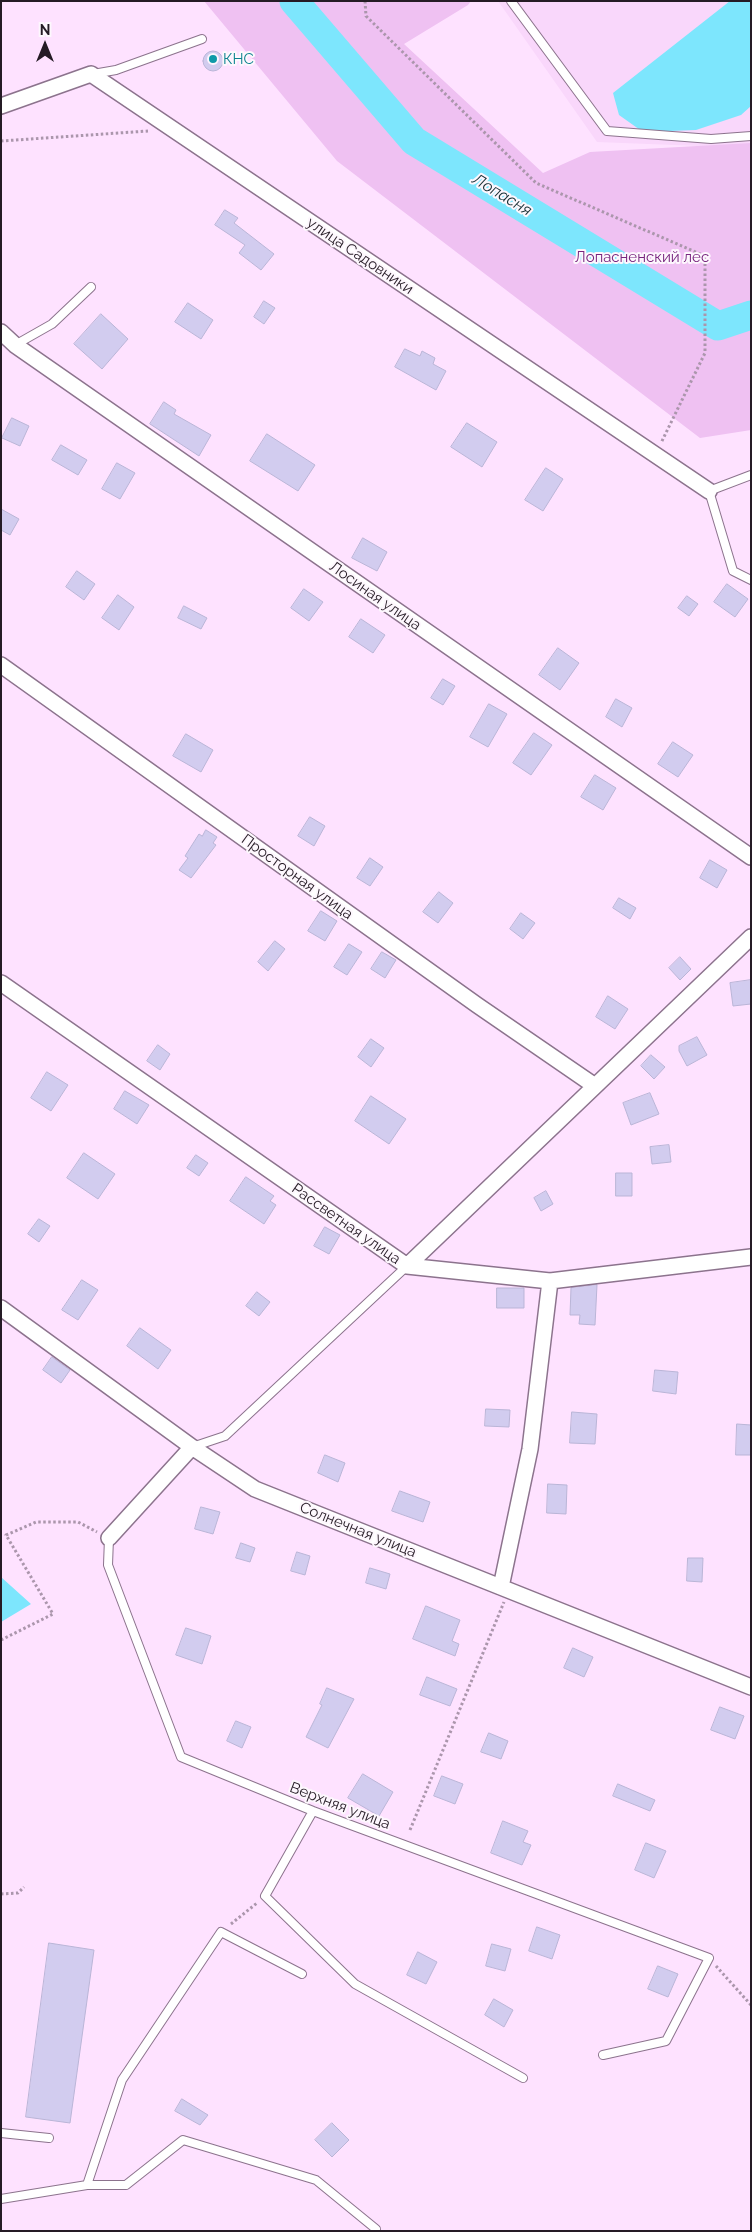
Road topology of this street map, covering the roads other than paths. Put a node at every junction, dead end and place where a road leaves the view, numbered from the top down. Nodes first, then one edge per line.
1 (511, 1) edge
2 (202, 39) dead end
3 (91, 74) junction
4 (1, 106) edge
5 (751, 136) edge
6 (91, 287) dead end
7 (1, 332) edge
8 (15, 345) junction
9 (751, 475) edge
10 (709, 491) junction
11 (751, 580) edge
12 (1, 665) edge
13 (751, 857) edge
14 (750, 941) edge
15 (1, 983) edge
16 (595, 1086) junction
17 (751, 1257) edge
18 (407, 1266) junction
19 (550, 1281) junction
20 (1, 1308) edge
21 (192, 1447) junction
22 (109, 1538) joint
23 (505, 1589) junction
24 (751, 1687) edge
25 (313, 1811) junction
26 (302, 1974) dead end
27 (603, 2055) dead end
28 (523, 2078) dead end
29 (1, 2133) edge
30 (49, 2138) dead end
31 (87, 2185) junction
32 (1, 2199) edge
33 (376, 2229) dead end

1 - 5 lane
2 - 3 lane
3 - 4 street
3 - 10 street, улица Садовники
6 - 8 lane
7 - 8 street, Лосиная улица
8 - 13 street, Лосиная улица
9 - 10 lane
10 - 11 lane
12 - 16 street, Просторная улица
14 - 16 street
15 - 18 street, Рассветная улица
16 - 18 street
17 - 19 street, Рассветная улица
18 - 19 street, Рассветная улица
18 - 21 lane
19 - 23 street
20 - 21 street, Солнечная улица
21 - 22 street
21 - 23 street, Солнечная улица
22 - 25 lane, Верхняя улица
23 - 24 street, Солнечная улица
25 - 27 lane, Верхняя улица
25 - 28 lane
26 - 31 lane
29 - 30 lane
31 - 32 lane
31 - 33 lane

